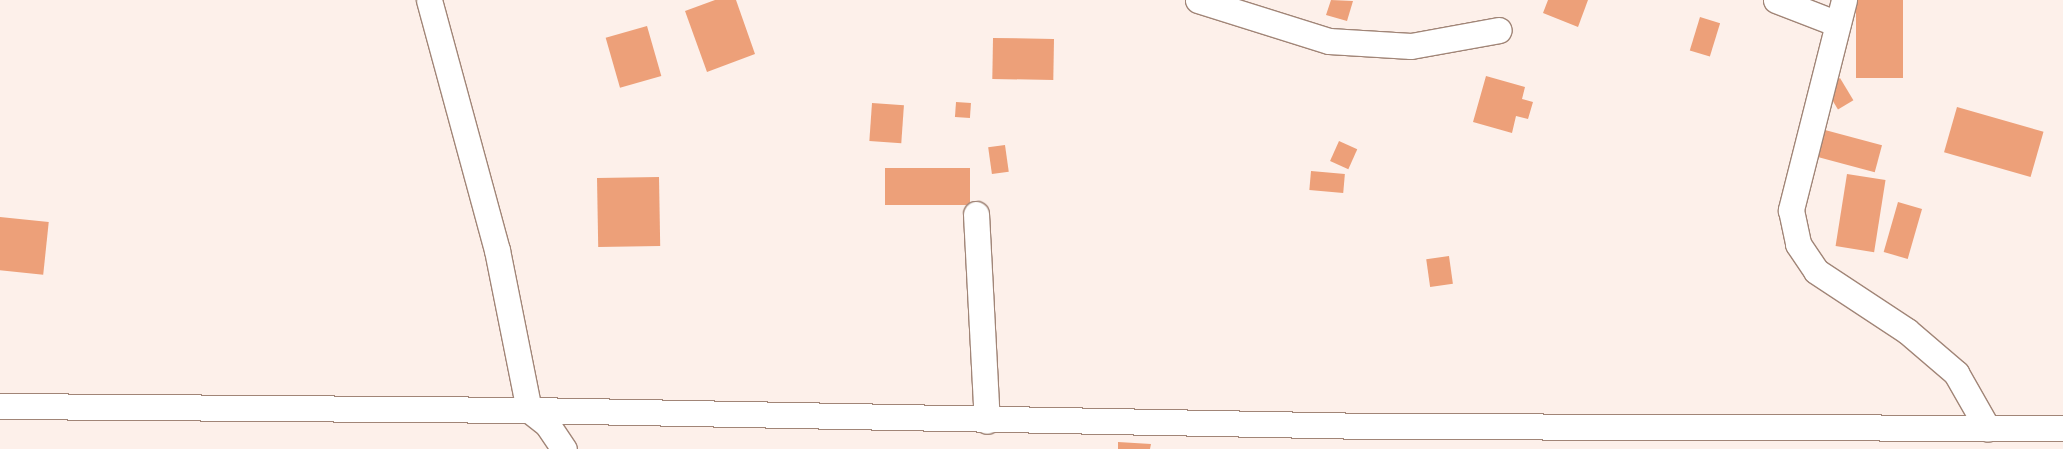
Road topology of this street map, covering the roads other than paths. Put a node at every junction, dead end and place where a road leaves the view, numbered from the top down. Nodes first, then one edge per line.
1 (429, 0) edge
2 (1198, 0) edge
3 (1776, 0) edge
4 (1844, 0) edge
5 (1838, 24) junction
6 (1499, 30) dead end
7 (976, 214) dead end
8 (0, 406) edge
9 (529, 410) junction
10 (987, 421) junction
11 (2063, 428) edge
12 (1988, 429) junction
13 (1666, 438) edge
14 (564, 449) edge

1 - 9 street
2 - 6 street
3 - 5 street
4 - 5 street
5 - 12 street
7 - 10 street
8 - 9 street
9 - 10 street
9 - 14 street
10 - 13 street
11 - 12 street
12 - 13 street

